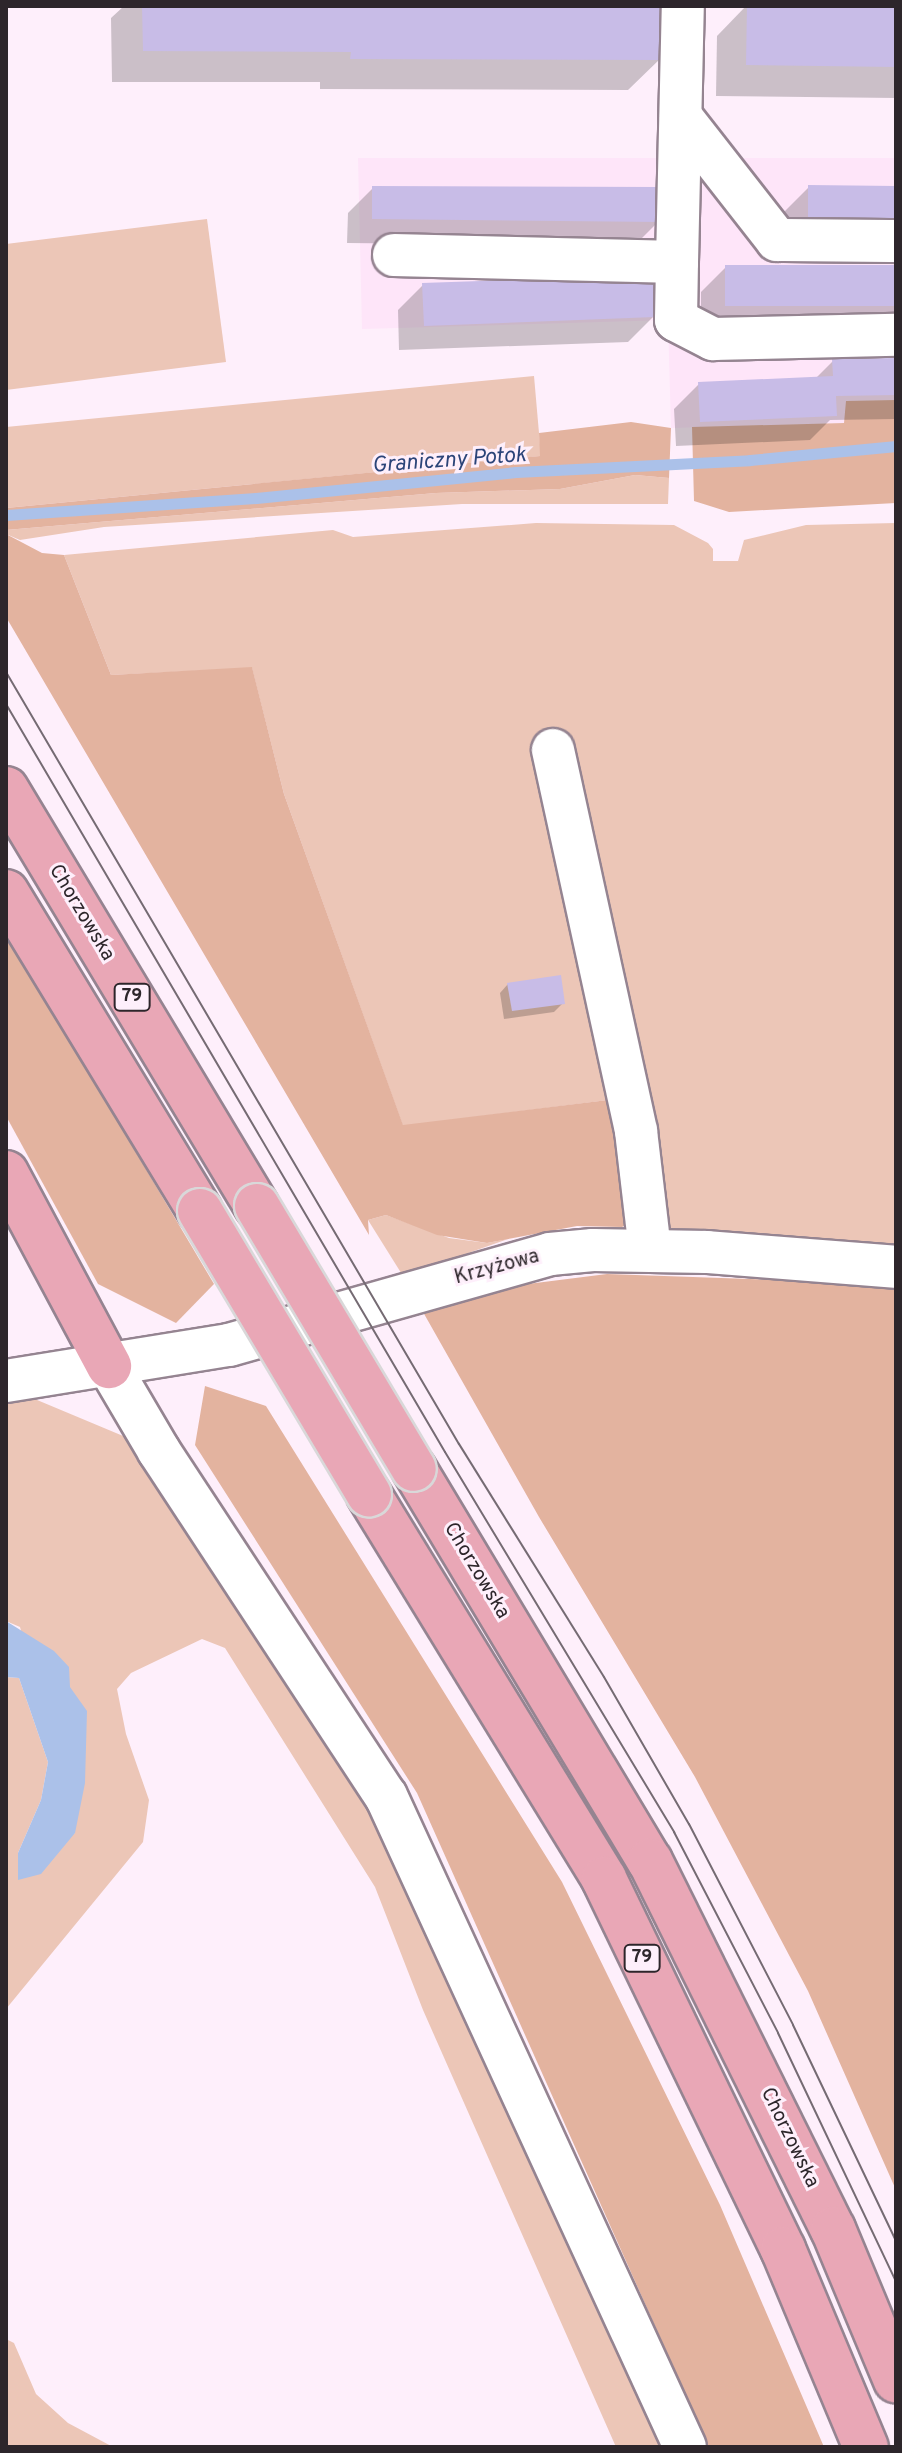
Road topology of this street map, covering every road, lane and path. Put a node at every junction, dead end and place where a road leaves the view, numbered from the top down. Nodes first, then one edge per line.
1 (683, 6) edge
2 (681, 117) junction
3 (896, 241) edge
4 (394, 255) dead end
5 (677, 262) junction
6 (896, 335) edge
7 (553, 750) dead end
8 (6, 789) edge
9 (6, 892) edge
10 (6, 1173) edge
11 (650, 1250) junction
12 (896, 1267) edge
13 (109, 1366) junction
14 (6, 1381) edge
15 (896, 2380) edge
16 (685, 2447) edge
17 (866, 2447) edge

1 - 2 street
2 - 3 street
2 - 5 street
4 - 5 street
5 - 6 street
7 - 11 street
8 - 15 main road, Chorzowska / 79, bridge
9 - 17 main road, 79, bridge
10 - 13 main road
11 - 12 street, Krzyżowa
11 - 13 street, Krzyżowa
13 - 14 street, Krzyżowa
13 - 16 street

